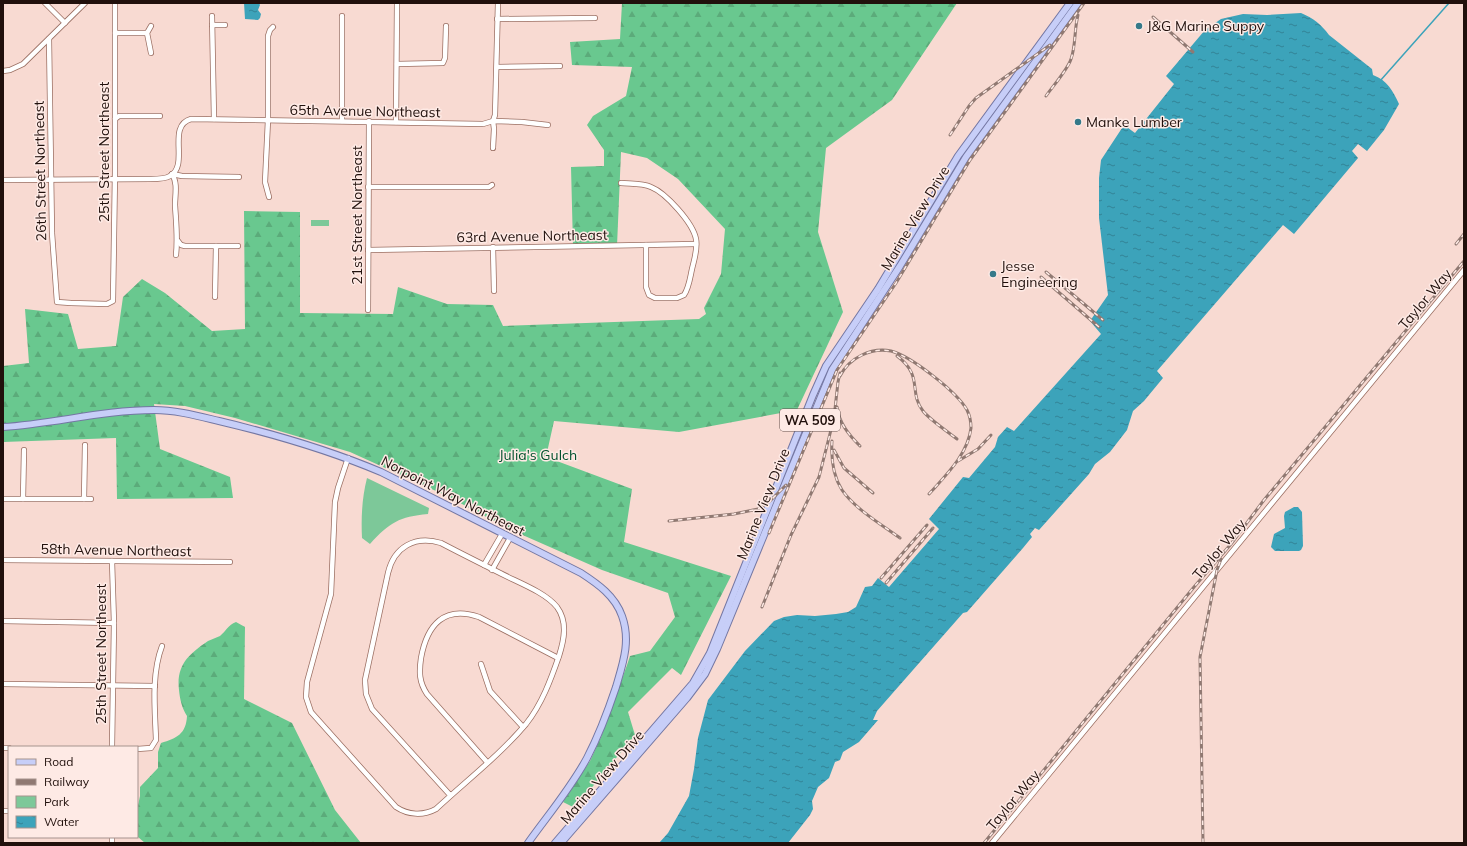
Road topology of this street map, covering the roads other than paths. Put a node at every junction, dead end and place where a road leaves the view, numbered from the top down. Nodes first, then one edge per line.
1 (45, 3) edge
2 (85, 3) edge
3 (115, 3) edge
4 (397, 3) edge
5 (498, 3) edge
6 (1070, 3) edge
7 (1078, 3) edge
8 (212, 16) dead end
9 (342, 16) dead end
10 (595, 18) dead end
11 (497, 19) junction
12 (65, 23) junction
13 (212, 25) junction
14 (225, 25) dead end
15 (151, 26) dead end
16 (446, 26) dead end
17 (273, 27) dead end
18 (115, 33) junction
19 (146, 33) junction
20 (49, 39) junction
21 (150, 53) dead end
22 (397, 64) junction
23 (560, 66) dead end
24 (497, 67) junction
25 (3, 71) edge
26 (160, 116) dead end
27 (115, 119) junction
28 (214, 119) junction
29 (268, 120) junction
30 (342, 121) junction
31 (369, 121) junction
32 (493, 121) junction
33 (396, 122) junction
34 (548, 125) dead end
35 (493, 148) dead end
36 (172, 174) junction
37 (239, 177) dead end
38 (115, 179) junction
39 (3, 180) edge
40 (51, 180) junction
41 (621, 183) dead end
42 (492, 185) dead end
43 (368, 187) junction
44 (269, 197) dead end
45 (178, 242) junction
46 (696, 244) junction
47 (646, 245) junction
48 (216, 246) junction
49 (238, 246) dead end
50 (493, 247) junction
51 (368, 250) junction
52 (176, 255) dead end
53 (1464, 270) edge
54 (494, 292) dead end
55 (215, 298) dead end
56 (57, 302) joint
57 (368, 310) dead end
58 (3, 427) edge
59 (85, 445) dead end
60 (24, 450) dead end
61 (348, 458) junction
62 (3, 499) edge
63 (23, 499) junction
64 (84, 499) junction
65 (91, 500) dead end
66 (502, 534) junction
67 (510, 538) junction
68 (3, 560) edge
69 (112, 561) junction
70 (230, 562) dead end
71 (484, 565) junction
72 (492, 570) junction
73 (3, 621) edge
74 (114, 623) junction
75 (162, 646) dead end
76 (558, 658) junction
77 (481, 664) dead end
78 (3, 684) edge
79 (112, 685) junction
80 (155, 686) junction
81 (522, 727) junction
82 (112, 746) edge
83 (138, 749) edge
84 (487, 762) junction
85 (450, 795) junction
86 (528, 843) edge
87 (555, 843) edge
88 (561, 843) edge
89 (992, 843) edge

1 - 12 street
2 - 12 street
3 - 18 street, 25th Street Northeast
4 - 22 street
5 - 11 street
6 - 87 main road, Marine View Drive / WA 509
7 - 88 main road, Marine View Drive / WA 509
8 - 13 street
9 - 30 street
10 - 11 street
11 - 24 street
12 - 20 street
13 - 14 street
13 - 28 street
15 - 19 street
16 - 22 street
17 - 29 street
18 - 19 street
18 - 27 street, 25th Street Northeast
19 - 21 street
20 - 25 street
20 - 40 street, 26th Street Northeast
22 - 33 street
23 - 24 street
24 - 32 street
26 - 27 street
27 - 38 street, 25th Street Northeast
28 - 29 street, 65th Avenue Northeast
28 - 36 street, 65th Avenue Northeast
29 - 30 street, 65th Avenue Northeast
29 - 44 street
30 - 31 street, 65th Avenue Northeast
31 - 33 street, 65th Avenue Northeast
31 - 43 street, 21st Street Northeast
32 - 33 street, 65th Avenue Northeast
32 - 34 street, 65th Avenue Northeast
32 - 35 street
36 - 37 street
36 - 38 street
36 - 45 street
38 - 40 street
38 - 56 street, 25th Street Northeast
39 - 40 street
40 - 56 street, 26th Street Northeast
41 - 46 street
42 - 43 street
43 - 51 street, 21st Street Northeast
45 - 48 street
45 - 52 street
46 - 47 street, 63rd Avenue Northeast
46 - 47 street
47 - 50 street, 63rd Avenue Northeast
48 - 49 street
48 - 55 street
50 - 51 street, 63rd Avenue Northeast
50 - 54 street
51 - 57 street, 21st Street Northeast
53 - 89 street, Taylor Way
58 - 61 main road, Norpoint Way Northeast
59 - 64 street
60 - 63 street
61 - 66 main road, Norpoint Way Northeast
61 - 85 street
62 - 63 street
63 - 64 street
64 - 65 street
66 - 67 main road, Norpoint Way Northeast
66 - 71 street
67 - 72 street
67 - 86 main road, Norpoint Way Northeast
68 - 69 street, 58th Avenue Northeast
69 - 70 street, 58th Avenue Northeast
69 - 74 street, 25th Street Northeast
71 - 72 street
71 - 85 street
72 - 76 street
73 - 74 street
74 - 79 street, 25th Street Northeast
75 - 80 street
76 - 81 street
76 - 84 street
77 - 81 street
78 - 79 street
79 - 80 street
79 - 82 street, 25th Street Northeast
80 - 83 street
81 - 84 street
84 - 85 street

